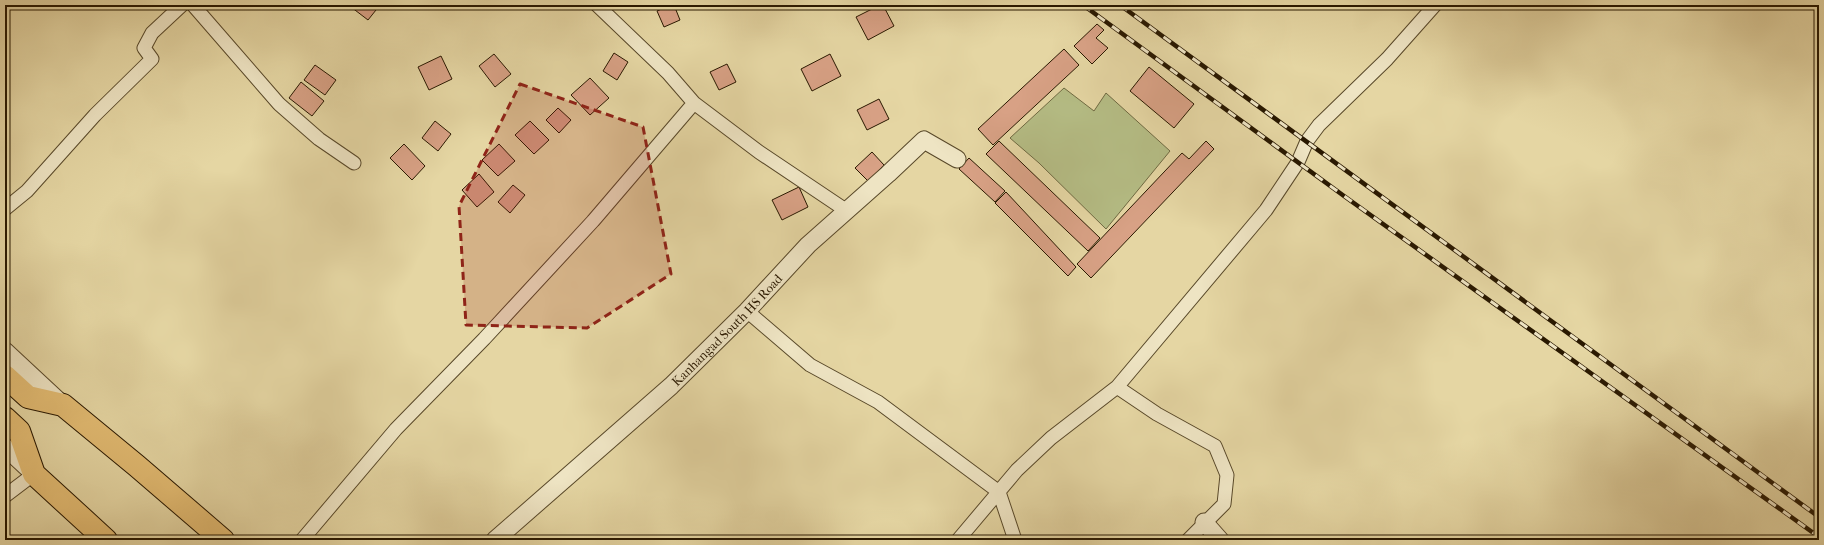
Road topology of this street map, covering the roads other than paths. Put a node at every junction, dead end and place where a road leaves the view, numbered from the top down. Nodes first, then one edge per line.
1 (182, 5) edge
2 (193, 5) edge
3 (597, 5) edge
4 (1435, 5) edge
5 (694, 103) junction
6 (956, 159) dead end
7 (354, 163) dead end
8 (5, 209) edge
9 (847, 211) junction
10 (747, 311) junction
11 (5, 350) edge
12 (5, 376) edge
13 (1117, 387) junction
14 (64, 405) junction
15 (5, 418) edge
16 (5, 447) edge
17 (34, 474) junction
18 (999, 492) junction
19 (5, 496) edge
20 (1204, 522) junction
21 (106, 540) edge
22 (223, 540) edge
23 (302, 540) edge
24 (495, 540) edge
25 (958, 540) edge
26 (1015, 540) edge
27 (1188, 540) edge
28 (1220, 540) edge

1 - 8 street
2 - 7 street
3 - 5 street
4 - 13 street
5 - 9 street
5 - 23 street
6 - 9 street, Kanhangad South HS Road
9 - 10 street, Kanhangad South HS Road
10 - 18 street
10 - 24 street, Kanhangad South HS Road
11 - 14 street
12 - 14 highway
13 - 18 street
13 - 20 street
14 - 22 highway
15 - 17 highway
16 - 17 street
17 - 19 street
17 - 21 highway
18 - 25 street
18 - 26 street
20 - 27 street
20 - 28 street

